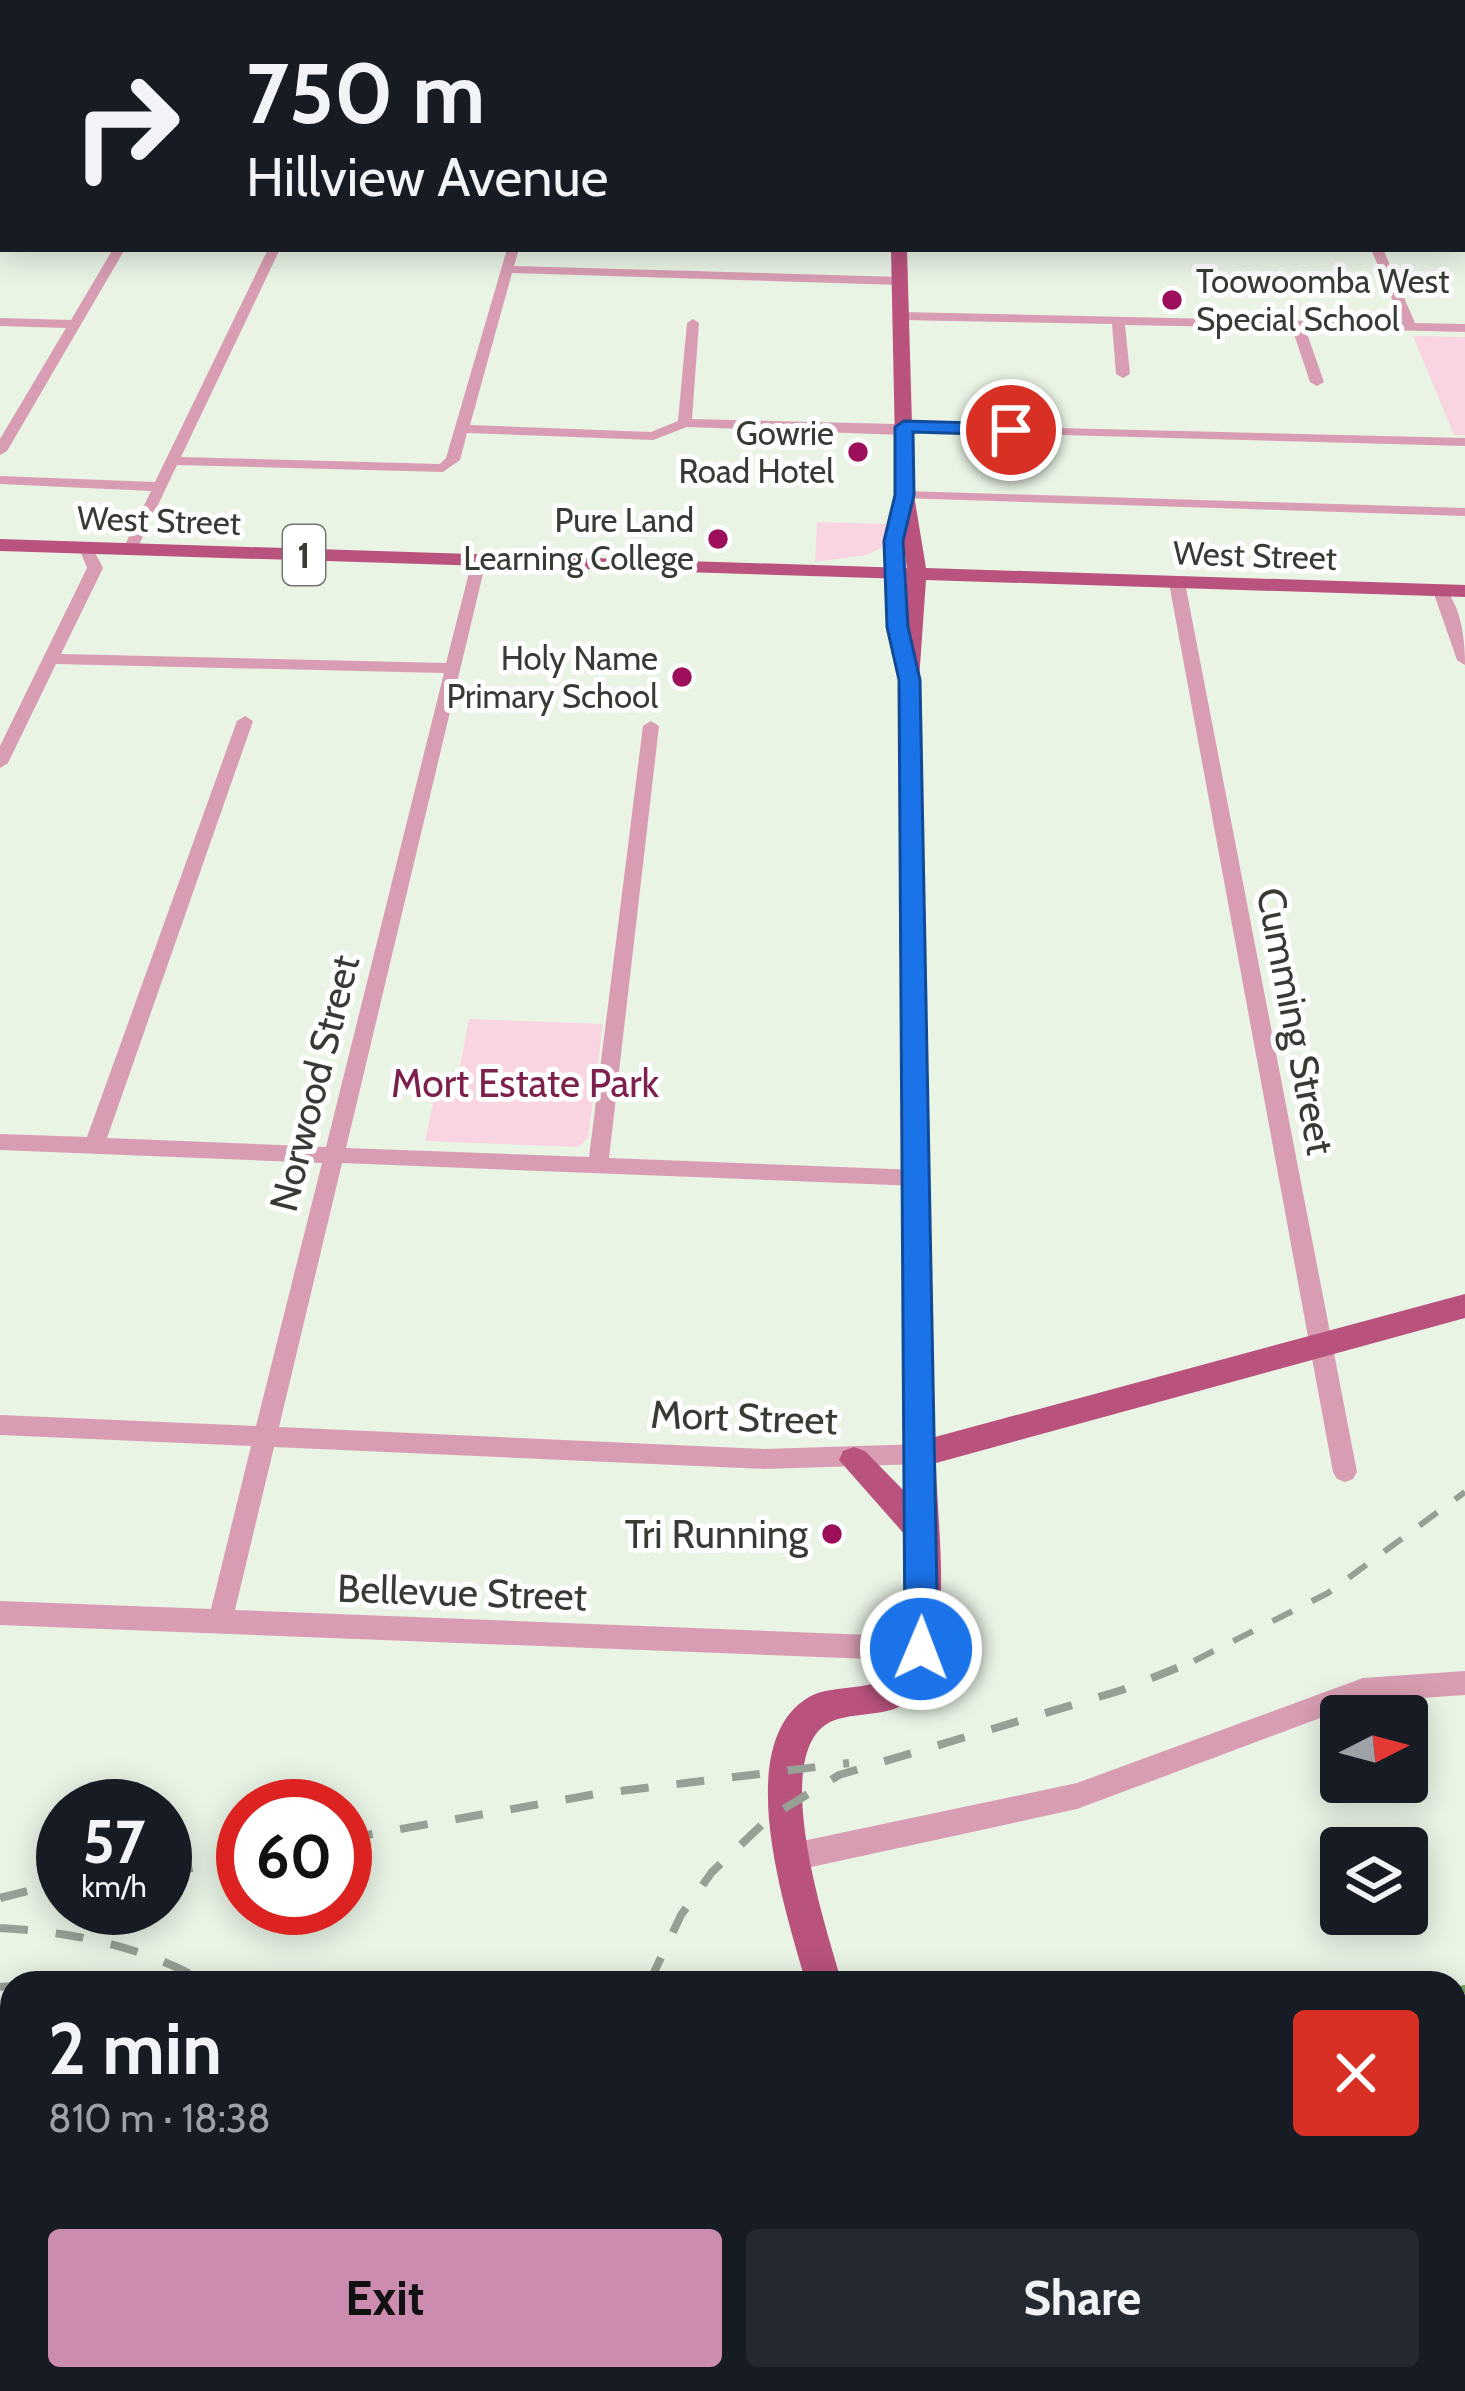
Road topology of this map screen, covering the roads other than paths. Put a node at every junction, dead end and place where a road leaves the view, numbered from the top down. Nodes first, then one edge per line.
1 (116, 252) edge
2 (273, 252) edge
3 (512, 252) edge
4 (899, 252) edge
5 (1378, 252) edge
6 (507, 269) junction
7 (900, 281) junction
8 (901, 316) junction
9 (0, 322) edge
10 (1118, 322) junction
11 (693, 323) dead end
12 (74, 324) junction
13 (1298, 326) junction
14 (1411, 328) junction
15 (1465, 328) edge
16 (1123, 374) dead end
17 (1317, 382) dead end
18 (681, 427) junction
19 (904, 429) junction
20 (462, 430) junction
21 (1465, 442) edge
22 (0, 451) edge
23 (174, 461) junction
24 (0, 479) edge
25 (161, 487) junction
26 (908, 505) junction
27 (1465, 512) edge
28 (0, 544) edge
29 (86, 548) junction
30 (130, 549) junction
31 (479, 561) junction
32 (748, 569) junction
33 (901, 572) junction
34 (961, 572) junction
35 (1043, 579) junction
36 (1177, 583) junction
37 (1441, 591) junction
38 (1465, 592) edge
39 (50, 659) junction
40 (1465, 660) edge
41 (452, 668) junction
42 (245, 721) dead end
43 (651, 726) dead end
44 (0, 763) edge
45 (0, 1142) edge
46 (94, 1146) junction
47 (334, 1154) junction
48 (598, 1164) junction
49 (918, 1178) junction
50 (1465, 1306) edge
51 (1320, 1347) junction
52 (0, 1425) edge
53 (265, 1436) junction
54 (921, 1454) junction
55 (854, 1460) junction
56 (1345, 1472) dead end
57 (922, 1531) junction
58 (0, 1613) edge
59 (220, 1622) junction
60 (921, 1649) junction
61 (1465, 1683) edge
62 (793, 1857) junction
63 (821, 1971) edge

1 - 12 street
2 - 23 street
3 - 6 street
4 - 7 main road
5 - 14 street
6 - 7 street
6 - 20 street
7 - 8 main road
8 - 10 street
8 - 19 main road
9 - 12 street
10 - 13 street
10 - 16 street
11 - 18 street
12 - 22 street
13 - 14 street
13 - 17 street
14 - 15 street
18 - 19 street
18 - 20 street
19 - 21 street
19 - 26 main road
20 - 23 street
23 - 25 street
24 - 25 street
25 - 30 street
26 - 27 street
26 - 33 main road
26 - 34 main road
28 - 29 main road, West Street
29 - 30 main road, West Street
29 - 39 street
30 - 31 main road, West Street / 1
31 - 32 main road, West Street
31 - 41 street, Norwood Street
32 - 33 main road, West Street
32 - 33 main road, West Street
33 - 34 main road, West Street
33 - 35 main road, West Street
33 - 49 main road
34 - 35 main road, West Street
35 - 36 main road, West Street
36 - 37 main road, West Street
36 - 51 street, Cumming Street
37 - 38 main road, West Street
37 - 40 street
39 - 41 street
39 - 44 street
41 - 47 street, Norwood Street
42 - 46 street
43 - 48 street
45 - 46 street
46 - 47 street
47 - 48 street
47 - 53 street, Norwood Street
48 - 49 street
49 - 54 main road
50 - 51 main road, Mort Street
51 - 54 main road, Mort Street
51 - 56 street, Cumming Street
52 - 53 street, Mort Street
53 - 55 street, Mort Street
53 - 59 street, Norwood Street
54 - 55 street, Mort Street
54 - 57 main road
55 - 57 main road
57 - 60 main road
58 - 59 street, Bellevue Street
59 - 60 street, Bellevue Street
60 - 62 main road
61 - 62 street
62 - 63 main road

